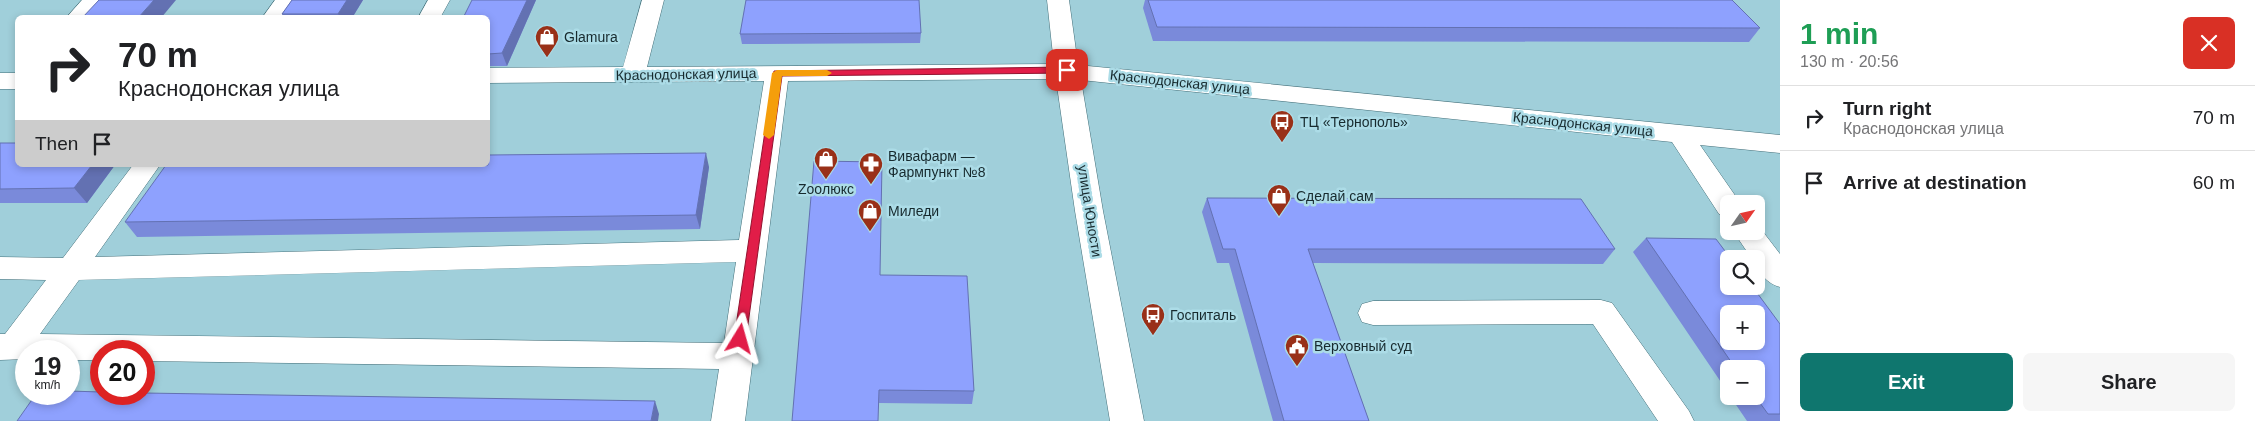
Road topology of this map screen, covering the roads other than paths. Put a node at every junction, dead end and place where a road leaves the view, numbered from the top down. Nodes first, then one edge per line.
1 (94, 0) edge
2 (286, 0) edge
3 (439, 0) edge
4 (653, 0) edge
5 (1058, 0) edge
6 (80, 15) edge
7 (275, 15) edge
8 (432, 15) edge
9 (1067, 70) junction
10 (777, 73) junction
11 (633, 75) junction
12 (490, 76) edge
13 (1680, 134) junction
14 (1780, 144) edge
15 (146, 167) edge
16 (1721, 195) edge
17 (1754, 240) edge
18 (752, 251) junction
19 (0, 268) edge
20 (71, 269) junction
21 (1780, 276) edge
22 (1373, 313) dead end
23 (7, 346) edge
24 (738, 356) junction
25 (728, 421) edge
26 (1127, 421) edge
27 (1677, 421) edge

1 - 6 street
2 - 7 street
3 - 8 street
4 - 11 street
5 - 9 street, улица Юности
9 - 10 street, Краснодонская улица
9 - 13 street, Краснодонская улица
9 - 26 street, улица Юности
10 - 11 street, Краснодонская улица
10 - 18 street
11 - 12 street, Краснодонская улица
13 - 14 street, Краснодонская улица
13 - 16 street
15 - 20 street
17 - 21 street
18 - 20 street
18 - 24 street
19 - 20 street
20 - 23 street
22 - 27 street
23 - 24 street
24 - 25 street

